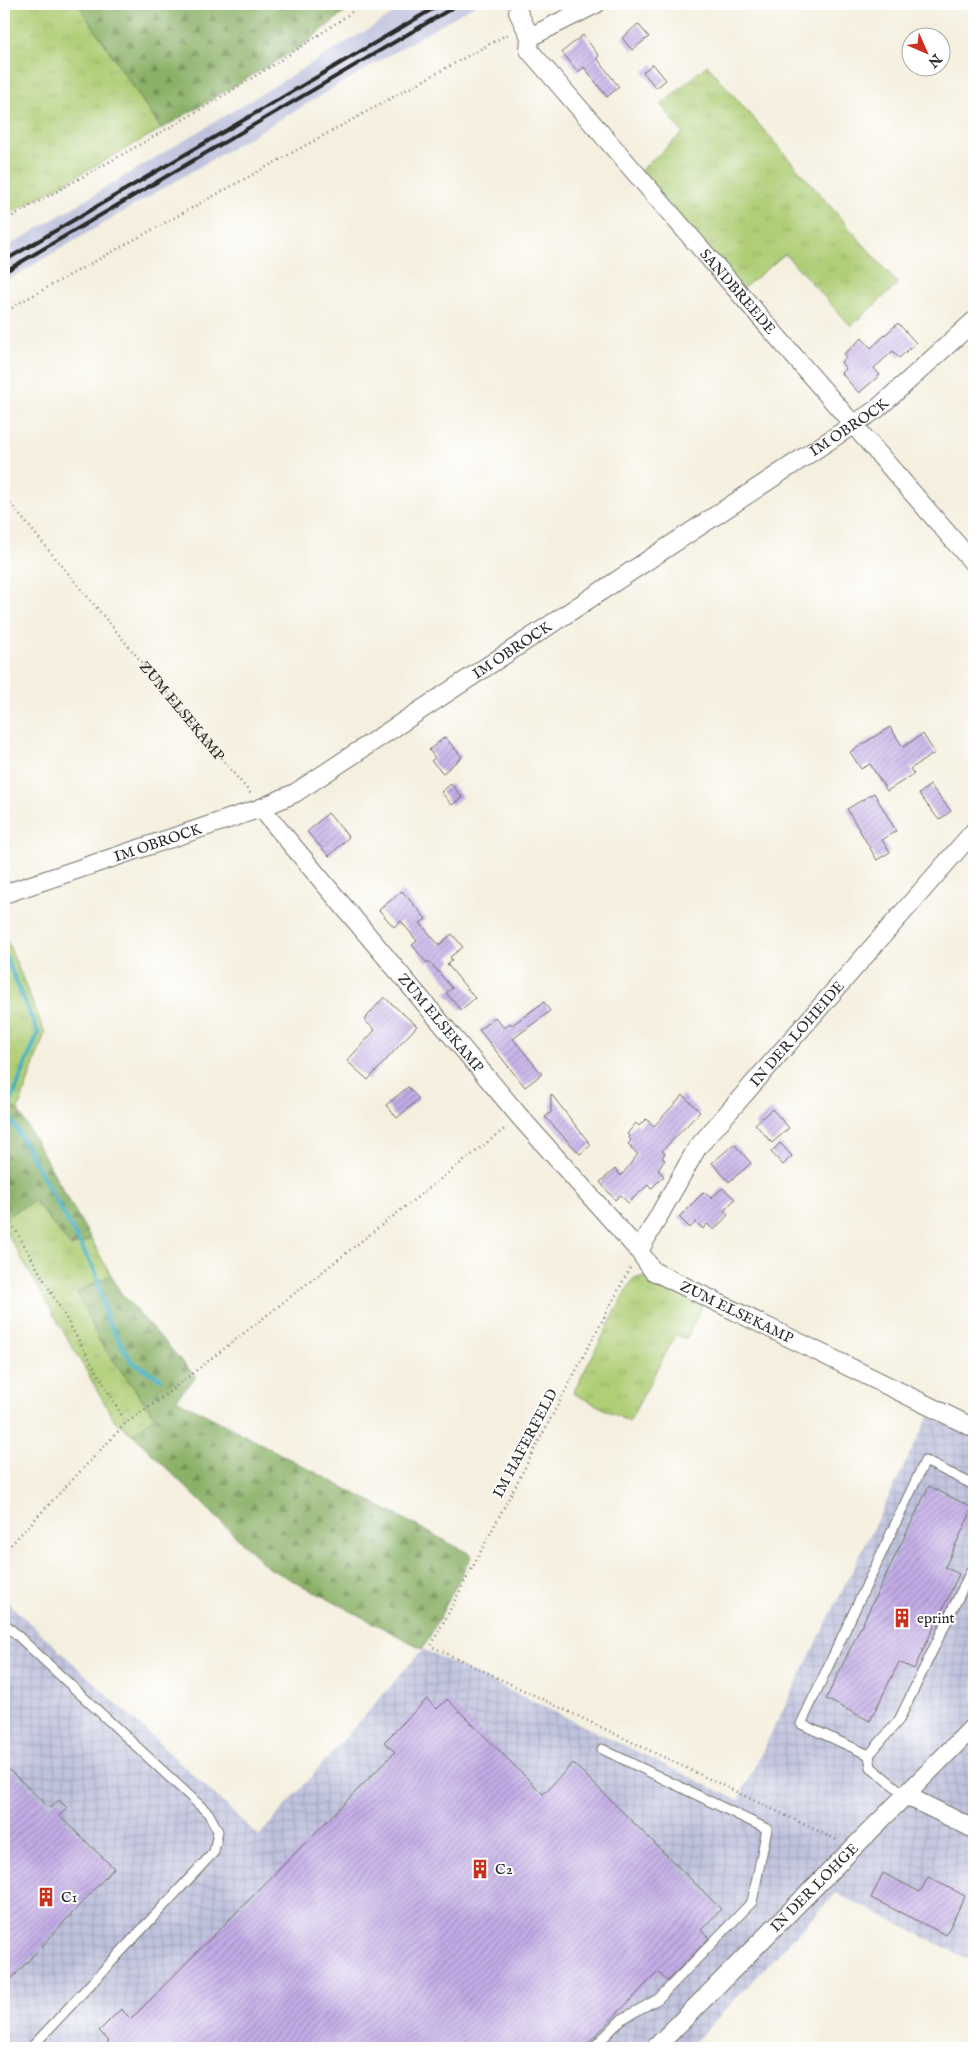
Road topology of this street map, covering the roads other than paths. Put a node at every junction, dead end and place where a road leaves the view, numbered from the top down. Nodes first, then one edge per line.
1 (596, 4) edge
2 (518, 12) dead end
3 (530, 37) junction
4 (974, 321) edge
5 (853, 424) junction
6 (974, 564) edge
7 (261, 808) junction
8 (974, 831) edge
9 (4, 894) edge
10 (639, 1251) junction
11 (974, 1428) edge
12 (974, 1485) edge
13 (974, 1565) edge
14 (4, 1623) edge
15 (974, 1726) edge
16 (602, 1749) dead end
17 (869, 1755) junction
18 (906, 1795) junction
19 (974, 1829) edge
20 (31, 2048) edge
21 (593, 2048) edge
22 (655, 2048) edge

1 - 3 street
2 - 3 street, SANDBREEDE
3 - 5 street, SANDBREEDE
4 - 5 street, IM OBROCK
5 - 6 street, SANDBREEDE
5 - 7 street, IM OBROCK
7 - 9 street, IM OBROCK
7 - 10 street, ZUM ELSEKAMP
8 - 10 street, IN DER LOHEIDE
10 - 11 street, ZUM ELSEKAMP
12 - 17 lane
13 - 17 lane
14 - 20 lane
15 - 18 street, IN DER LOHGE
16 - 21 lane
17 - 18 lane
18 - 19 street
18 - 22 street, IN DER LOHGE

